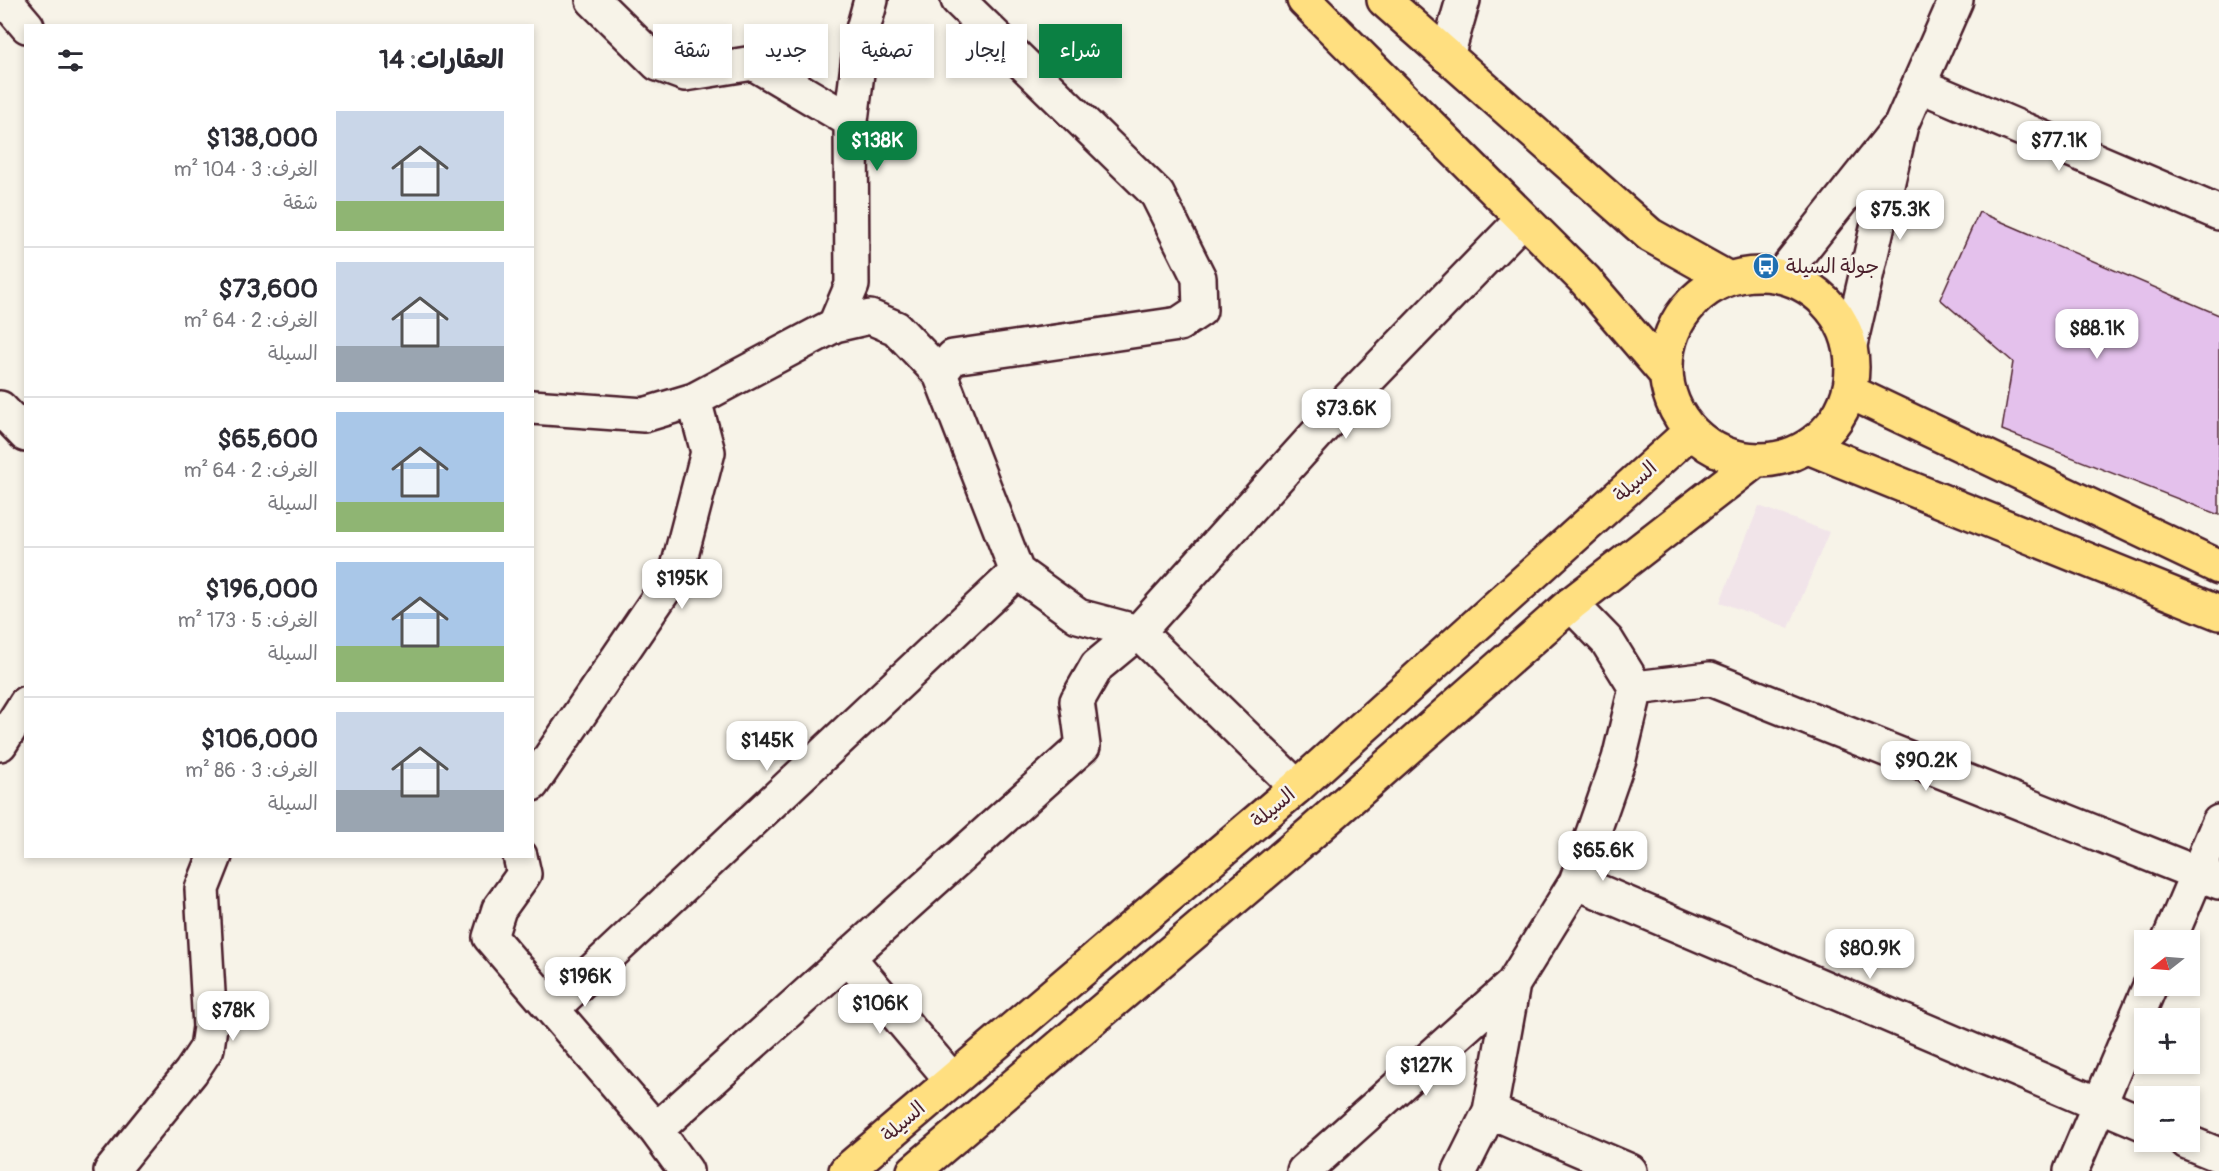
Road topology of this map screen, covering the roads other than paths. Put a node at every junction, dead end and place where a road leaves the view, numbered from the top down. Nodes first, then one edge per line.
1 (593, 0) edge
2 (871, 0) edge
3 (958, 0) edge
4 (1304, 0) edge
5 (1384, 0) edge
6 (1462, 0) edge
7 (1956, 0) edge
8 (2, 1) edge
9 (25, 24) edge
10 (1447, 56) junction
11 (1919, 85) junction
12 (851, 121) junction
13 (1901, 125) junction
14 (2219, 213) edge
15 (1523, 219) junction
16 (1781, 276) junction
17 (1726, 278) junction
18 (835, 325) junction
19 (1850, 345) junction
20 (940, 374) junction
21 (1666, 374) junction
22 (1850, 392) junction
23 (694, 400) junction
24 (534, 407) edge
25 (0, 408) edge
26 (1691, 431) junction
27 (24, 433) edge
28 (1808, 447) junction
29 (1755, 461) junction
30 (2219, 567) edge
31 (1017, 572) junction
32 (1571, 604) junction
33 (2219, 614) edge
34 (1138, 632) junction
35 (1636, 688) junction
36 (24, 706) edge
37 (0, 744) edge
38 (534, 781) edge
39 (1297, 787) junction
40 (2219, 822) edge
41 (213, 858) edge
42 (520, 858) edge
43 (2208, 877) edge
44 (1576, 882) junction
45 (2175, 930) edge
46 (848, 957) junction
47 (1513, 984) junction
48 (2146, 996) edge
49 (552, 1009) junction
50 (951, 1080) junction
51 (2100, 1106) junction
52 (1490, 1111) junction
53 (2134, 1120) edge
54 (656, 1130) junction
55 (2200, 1147) edge
56 (2219, 1155) edge
57 (111, 1171) edge
58 (686, 1171) edge
59 (846, 1171) edge
60 (914, 1171) edge
61 (1304, 1171) edge
62 (1460, 1171) edge
63 (1630, 1171) edge
64 (2071, 1171) edge

1 - 12 street
2 - 12 street
3 - 20 street
4 - 15 main road
5 - 10 main road
6 - 10 street
7 - 11 street
8 - 9 street
10 - 17 main road
11 - 13 street
11 - 14 street
12 - 18 street
13 - 16 street
13 - 19 street
15 - 21 main road
15 - 34 street
16 - 17 main road
16 - 19 main road
17 - 21 main road
18 - 20 street
18 - 23 street
19 - 22 main road
20 - 31 street
21 - 26 main road
22 - 28 main road
22 - 30 main road
23 - 24 street
23 - 38 street
25 - 27 street
26 - 29 main road
26 - 39 main road, السيلة
28 - 29 main road
28 - 33 main road
29 - 32 main road
31 - 34 street
31 - 49 street
32 - 35 street
32 - 60 main road
34 - 39 street
34 - 46 street
35 - 43 street
35 - 44 street
36 - 37 street
39 - 50 main road, السيلة
40 - 43 street
41 - 57 street
42 - 49 street
43 - 45 street
44 - 47 street
44 - 51 street
46 - 50 street
46 - 54 street
47 - 52 street
47 - 61 street
48 - 51 street
49 - 54 street
50 - 59 main road, السيلة
51 - 53 street
51 - 64 street
52 - 62 street
52 - 63 street
54 - 58 street
55 - 56 street

